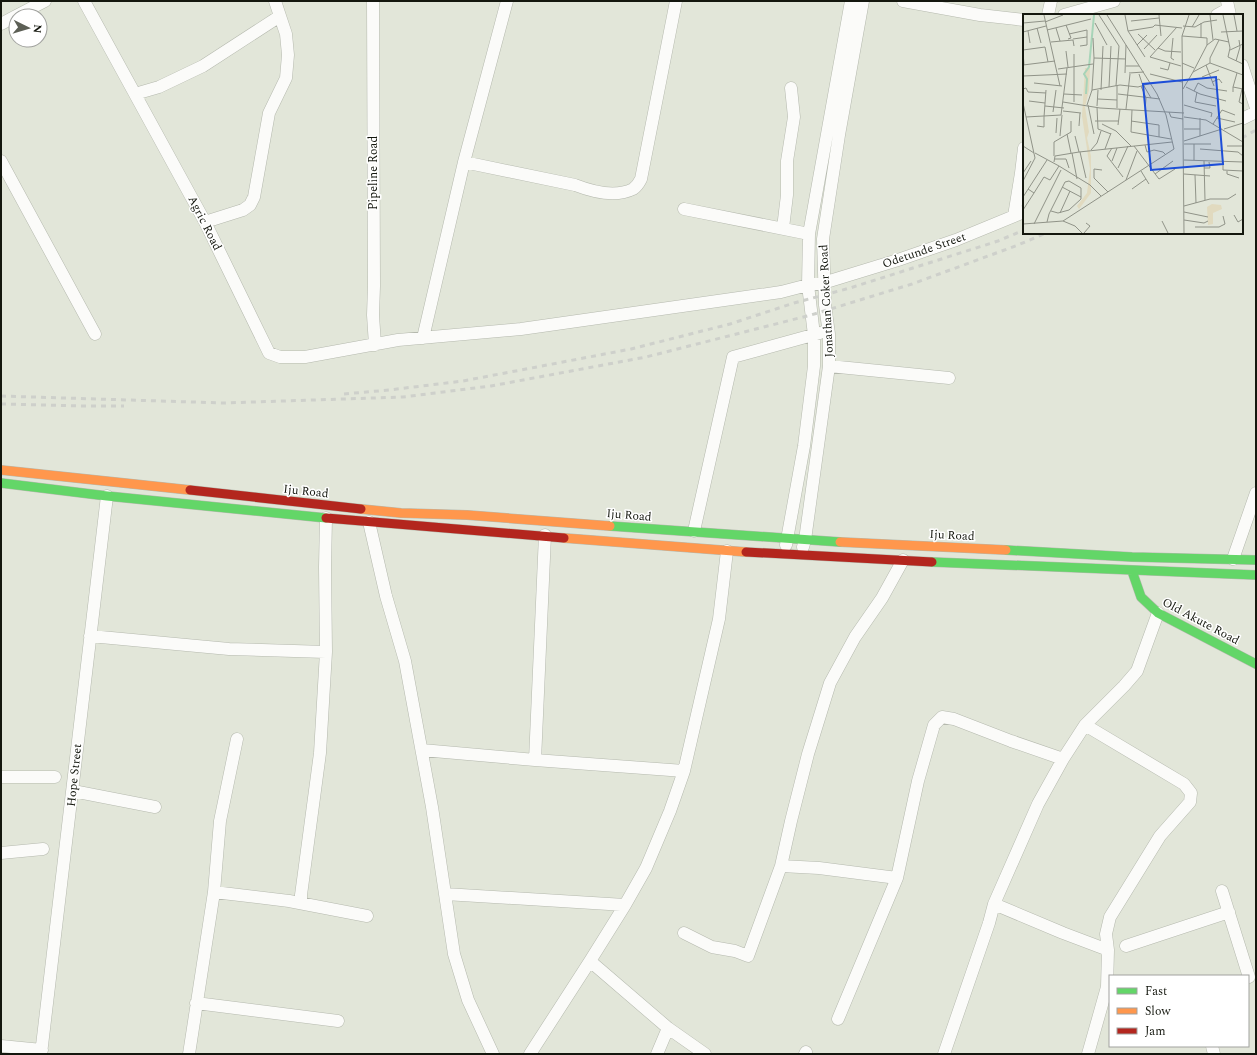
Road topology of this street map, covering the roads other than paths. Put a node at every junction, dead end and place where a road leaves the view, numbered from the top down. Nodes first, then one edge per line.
1 (45, 1) edge
2 (84, 1) edge
3 (275, 1) edge
4 (373, 1) edge
5 (507, 1) edge
6 (676, 1) edge
7 (851, 1) edge
8 (863, 1) edge
9 (903, 1) edge
10 (1051, 1) edge
11 (1114, 1) edge
12 (31, 8) edge
13 (1229, 8) edge
14 (1048, 14) edge
15 (1068, 14) edge
16 (1219, 14) edge
17 (280, 16) junction
18 (1023, 20) edge
19 (1243, 68) edge
20 (791, 88) dead end
21 (135, 94) junction
22 (1256, 108) edge
23 (1256, 112) edge
24 (1243, 118) edge
25 (1023, 156) edge
26 (1, 161) edge
27 (464, 162) junction
28 (684, 209) dead end
29 (1019, 214) edge
30 (205, 222) junction
31 (783, 228) junction
32 (809, 234) junction
33 (823, 283) junction
34 (808, 285) junction
35 (829, 330) junction
36 (95, 334) dead end
37 (814, 335) junction
38 (423, 338) junction
39 (375, 345) junction
40 (829, 366) junction
41 (949, 378) dead end
42 (1, 470) edge
43 (1, 484) edge
44 (1256, 493) edge
45 (107, 496) junction
46 (326, 518) junction
47 (369, 522) junction
48 (694, 531) junction
49 (545, 535) junction
50 (787, 538) junction
51 (805, 540) junction
52 (727, 551) junction
53 (785, 553) junction
54 (801, 554) junction
55 (1233, 559) junction
56 (903, 560) junction
57 (1256, 560) edge
58 (1132, 571) junction
59 (1256, 574) edge
60 (1158, 613) junction
61 (90, 636) junction
62 (326, 652) junction
63 (1256, 664) edge
64 (1085, 725) junction
65 (237, 738) dead end
66 (422, 750) junction
67 (1063, 759) junction
68 (535, 760) junction
69 (684, 771) junction
70 (1, 777) edge
71 (54, 777) dead end
72 (72, 790) junction
73 (155, 807) dead end
74 (43, 849) dead end
75 (1, 853) edge
76 (781, 866) junction
77 (897, 878) junction
78 (214, 892) junction
79 (1222, 892) dead end
80 (445, 894) junction
81 (301, 903) junction
82 (994, 904) junction
83 (625, 905) junction
84 (1229, 912) junction
85 (366, 916) dead end
86 (684, 932) dead end
87 (1126, 946) dead end
88 (1108, 950) junction
89 (590, 961) junction
90 (1251, 979) edge
91 (196, 1003) junction
92 (838, 1019) dead end
93 (338, 1021) dead end
94 (668, 1028) junction
95 (1, 1046) edge
96 (42, 1052) edge
97 (189, 1054) edge
98 (493, 1054) edge
99 (530, 1054) edge
100 (657, 1054) edge
101 (705, 1054) edge
102 (944, 1054) edge
103 (1088, 1054) edge

1 - 12 street
2 - 21 street, Agric Road
3 - 17 street
4 - 39 street, Pipeline Road
5 - 27 street
6 - 27 street
7 - 32 street, Jonathan Coker Road
8 - 33 street, Jonathan Coker Road
9 - 18 street
10 - 14 street
11 - 15 street
13 - 16 street
17 - 21 street
17 - 30 street
19 - 22 street
20 - 31 street
21 - 30 street, Agric Road
23 - 24 street
25 - 29 street
26 - 36 street
27 - 38 street
28 - 31 street
29 - 33 street, Odetunde Street
30 - 39 street, Agric Road
31 - 32 street
32 - 34 street, Jonathan Coker Road
33 - 34 street, Odetunde Street
33 - 35 street, Jonathan Coker Road
34 - 37 street, Jonathan Coker Road
34 - 38 street, Odetunde Street
35 - 37 street
35 - 40 street, Jonathan Coker Road
37 - 48 street
37 - 50 street, Jonathan Coker Road
38 - 39 street, Odetunde Street
40 - 41 street
40 - 51 street, Jonathan Coker Road
42 - 48 main road, Iju Road
43 - 45 main road, Iju Road
44 - 55 street
45 - 46 main road, Iju Road
45 - 61 street, Hope Street
46 - 47 main road, Iju Road
46 - 62 street
47 - 49 main road, Iju Road
47 - 66 street
48 - 50 main road, Iju Road
49 - 52 main road, Iju Road
49 - 68 street
50 - 51 main road, Iju Road
50 - 53 street, Jonathan Coker Road
51 - 54 street, Jonathan Coker Road
51 - 55 main road, Iju Road
52 - 53 main road, Iju Road
52 - 69 street
53 - 54 main road, Iju Road
54 - 56 main road, Iju Road
55 - 57 main road, Iju Road
56 - 58 main road, Iju Road
56 - 76 street
58 - 59 main road, Iju Road
58 - 60 main road, Old Akute Road
60 - 63 main road, Old Akute Road
60 - 64 street
61 - 62 street
61 - 72 street, Hope Street
62 - 81 street
64 - 67 street
64 - 88 street
65 - 78 street
66 - 68 street
66 - 80 street
67 - 77 street
67 - 82 street
68 - 69 street
69 - 83 street
70 - 71 street
72 - 73 street
72 - 96 street, Hope Street
74 - 75 street
76 - 77 street
76 - 86 street
77 - 92 street
78 - 81 street
78 - 91 street
79 - 84 street
80 - 83 street
80 - 98 street
81 - 85 street
82 - 88 street
82 - 102 street
83 - 89 street
84 - 87 street
84 - 90 street
88 - 103 street
89 - 94 street
89 - 99 street
91 - 93 street
91 - 97 street
94 - 100 street
94 - 101 street
95 - 96 street

